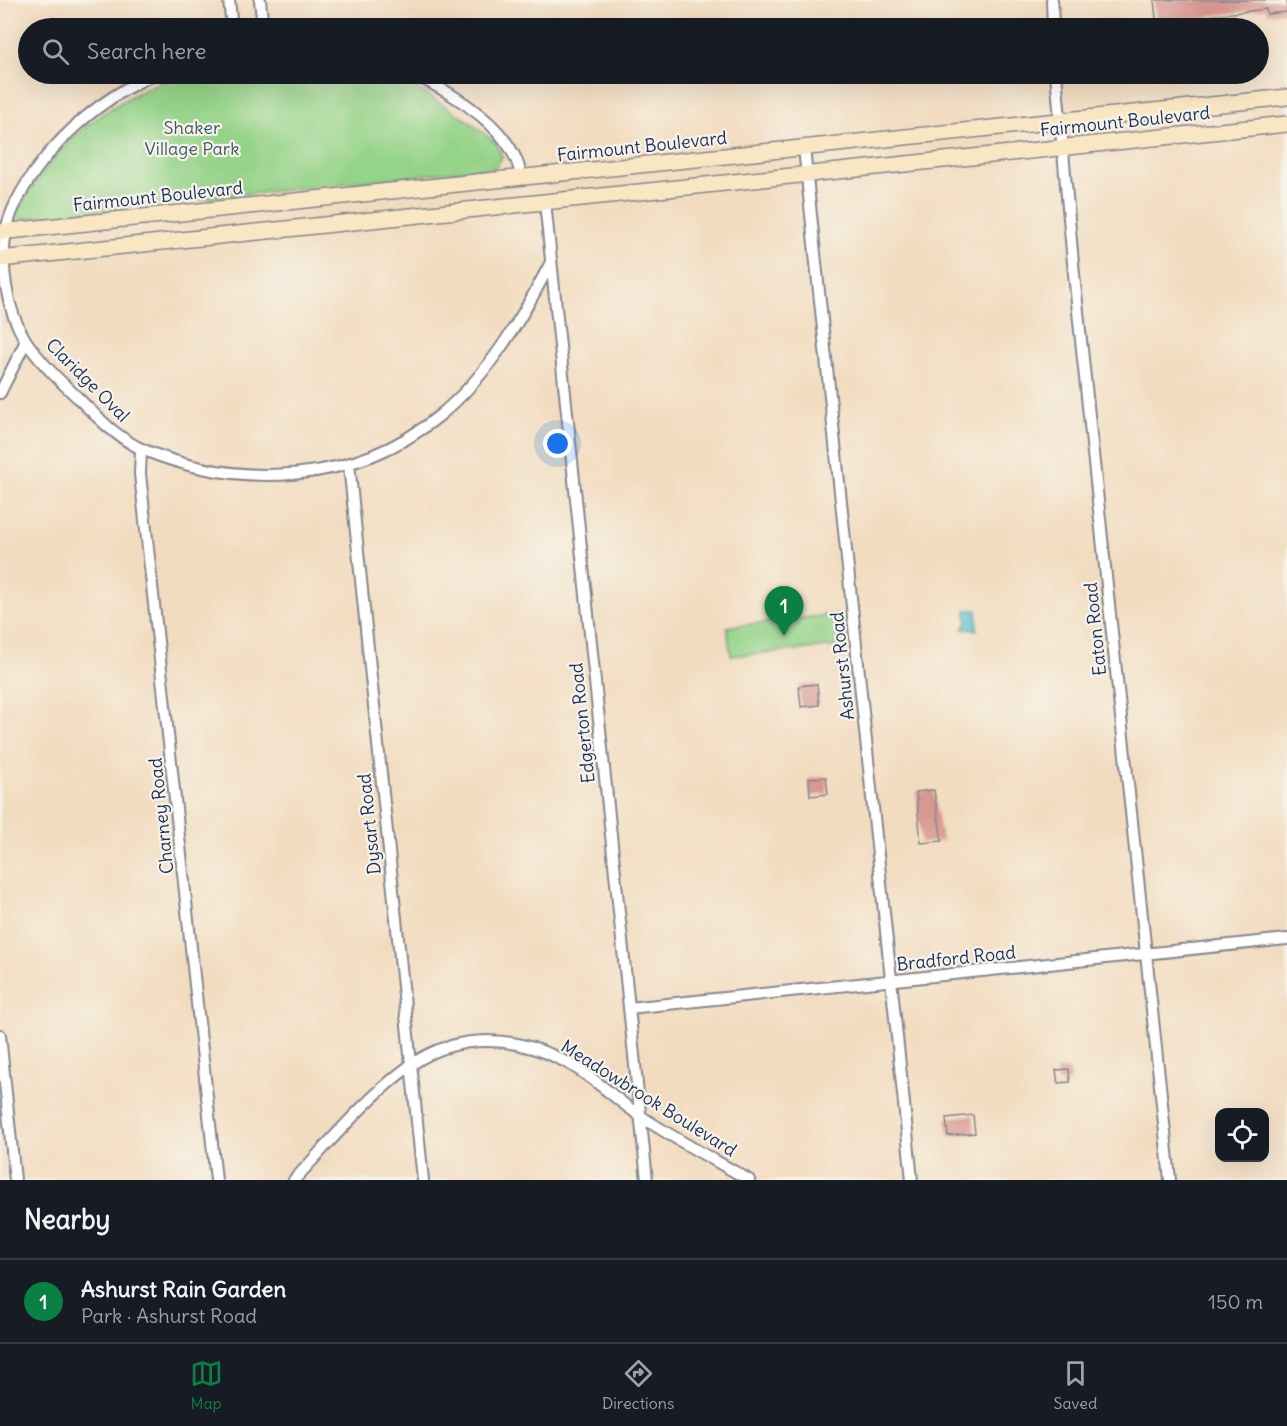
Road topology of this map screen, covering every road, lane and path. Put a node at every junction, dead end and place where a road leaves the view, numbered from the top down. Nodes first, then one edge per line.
1 (229, 0) edge
2 (260, 0) edge
3 (1052, 0) edge
4 (231, 18) edge
5 (262, 18) edge
6 (1053, 18) edge
7 (134, 84) edge
8 (431, 84) edge
9 (1057, 84) edge
10 (1287, 97) edge
11 (1060, 121) junction
12 (1287, 124) edge
13 (1062, 147) junction
14 (804, 148) junction
15 (806, 174) junction
16 (521, 178) junction
17 (545, 202) junction
18 (3, 232) edge
19 (2, 259) edge
20 (551, 262) junction
21 (26, 340) junction
22 (0, 393) edge
23 (141, 448) junction
24 (348, 464) junction
25 (1287, 939) edge
26 (1147, 952) junction
27 (892, 981) junction
28 (629, 1008) junction
29 (0, 1035) edge
30 (411, 1065) junction
31 (639, 1115) junction
32 (15, 1180) edge
33 (216, 1180) edge
34 (294, 1180) edge
35 (423, 1180) edge
36 (647, 1180) edge
37 (749, 1180) edge
38 (912, 1180) edge
39 (1170, 1180) edge

1 - 4 street
2 - 5 street
3 - 6 street
7 - 18 street, Claridge Oval
8 - 16 street
9 - 11 street, Eaton Road
10 - 11 main road, Fairmount Boulevard
11 - 13 street, Eaton Road
11 - 14 main road, Fairmount Boulevard
12 - 13 main road, Fairmount Boulevard
13 - 15 main road, Fairmount Boulevard
13 - 26 street, Eaton Road
14 - 15 street, Ashurst Road
14 - 16 main road, Fairmount Boulevard
15 - 17 main road, Fairmount Boulevard
15 - 27 street, Ashurst Road
16 - 18 main road, Fairmount Boulevard
17 - 19 main road, Fairmount Boulevard
17 - 20 street
18 - 19 street, Claridge Oval
19 - 21 street, Claridge Oval
20 - 24 street, Claridge Oval
20 - 28 street, Edgerton Road
21 - 22 street
21 - 23 street, Claridge Oval
23 - 24 street, Claridge Oval
23 - 33 street, Charney Road
24 - 30 street, Dysart Road
25 - 26 street, Bradford Road
26 - 27 street, Bradford Road
26 - 39 street, Eaton Road
27 - 28 street, Bradford Road
27 - 38 street, Ashurst Road
28 - 31 street, Edgerton Road
29 - 32 street
30 - 31 street, Meadowbrook Boulevard
30 - 34 street, Meadowbrook Boulevard
30 - 35 street, Dysart Road
31 - 36 street, Edgerton Road
31 - 37 street, Meadowbrook Boulevard

